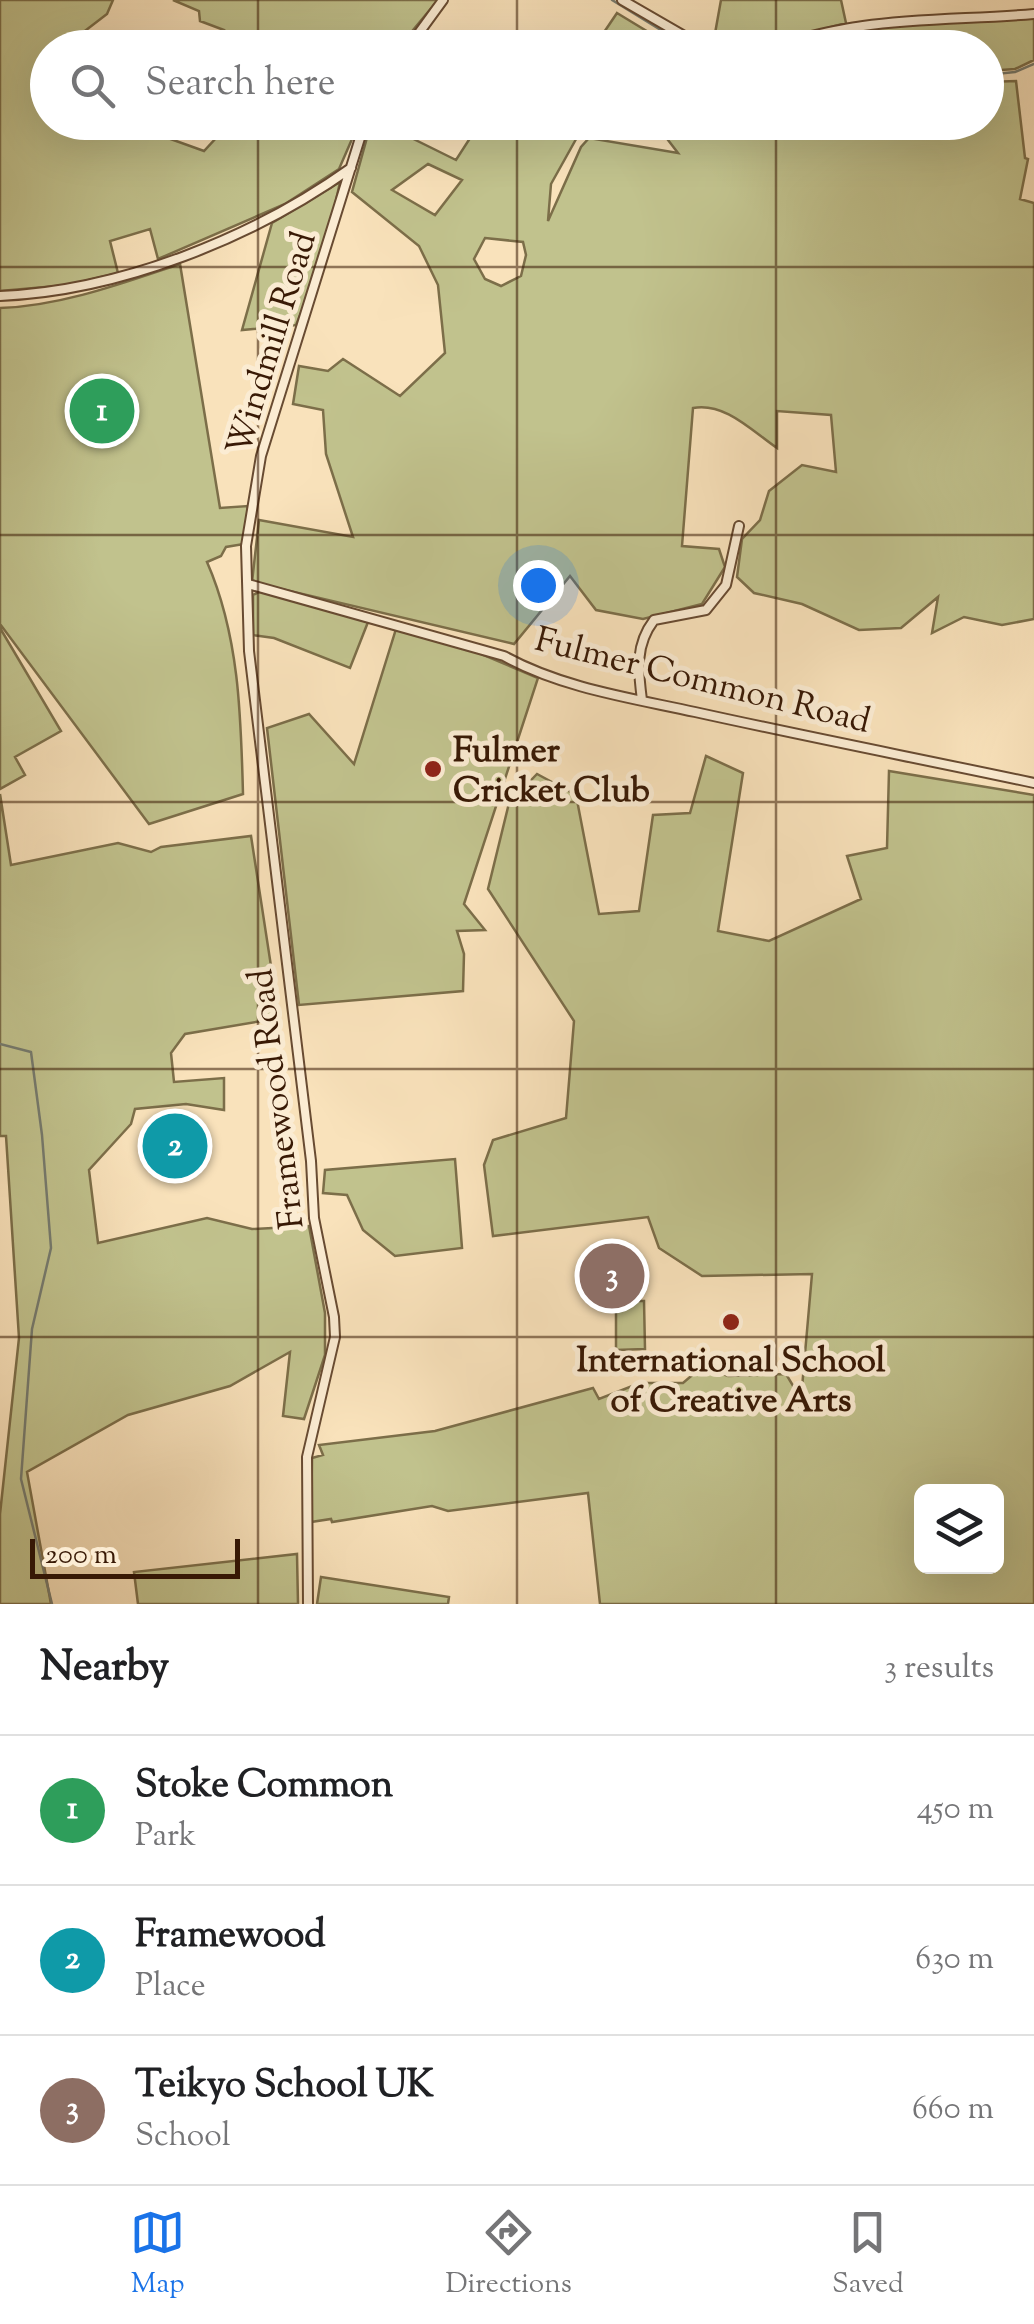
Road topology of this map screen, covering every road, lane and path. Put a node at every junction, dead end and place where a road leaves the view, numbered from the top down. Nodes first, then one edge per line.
1 (443, 0) edge
2 (622, 0) edge
3 (1034, 14) edge
4 (421, 30) edge
5 (674, 30) edge
6 (838, 30) edge
7 (358, 140) edge
8 (354, 165) junction
9 (0, 296) edge
10 (739, 526) dead end
11 (248, 584) junction
12 (642, 700) junction
13 (1034, 783) edge
14 (308, 1604) edge

1 - 4 street
2 - 5 street
3 - 6 street
7 - 8 street, Windmill Road
8 - 9 street
8 - 11 street, Windmill Road
10 - 12 street
11 - 12 street, Fulmer Common Road
11 - 14 street, Framewood Road
12 - 13 street, Fulmer Common Road

